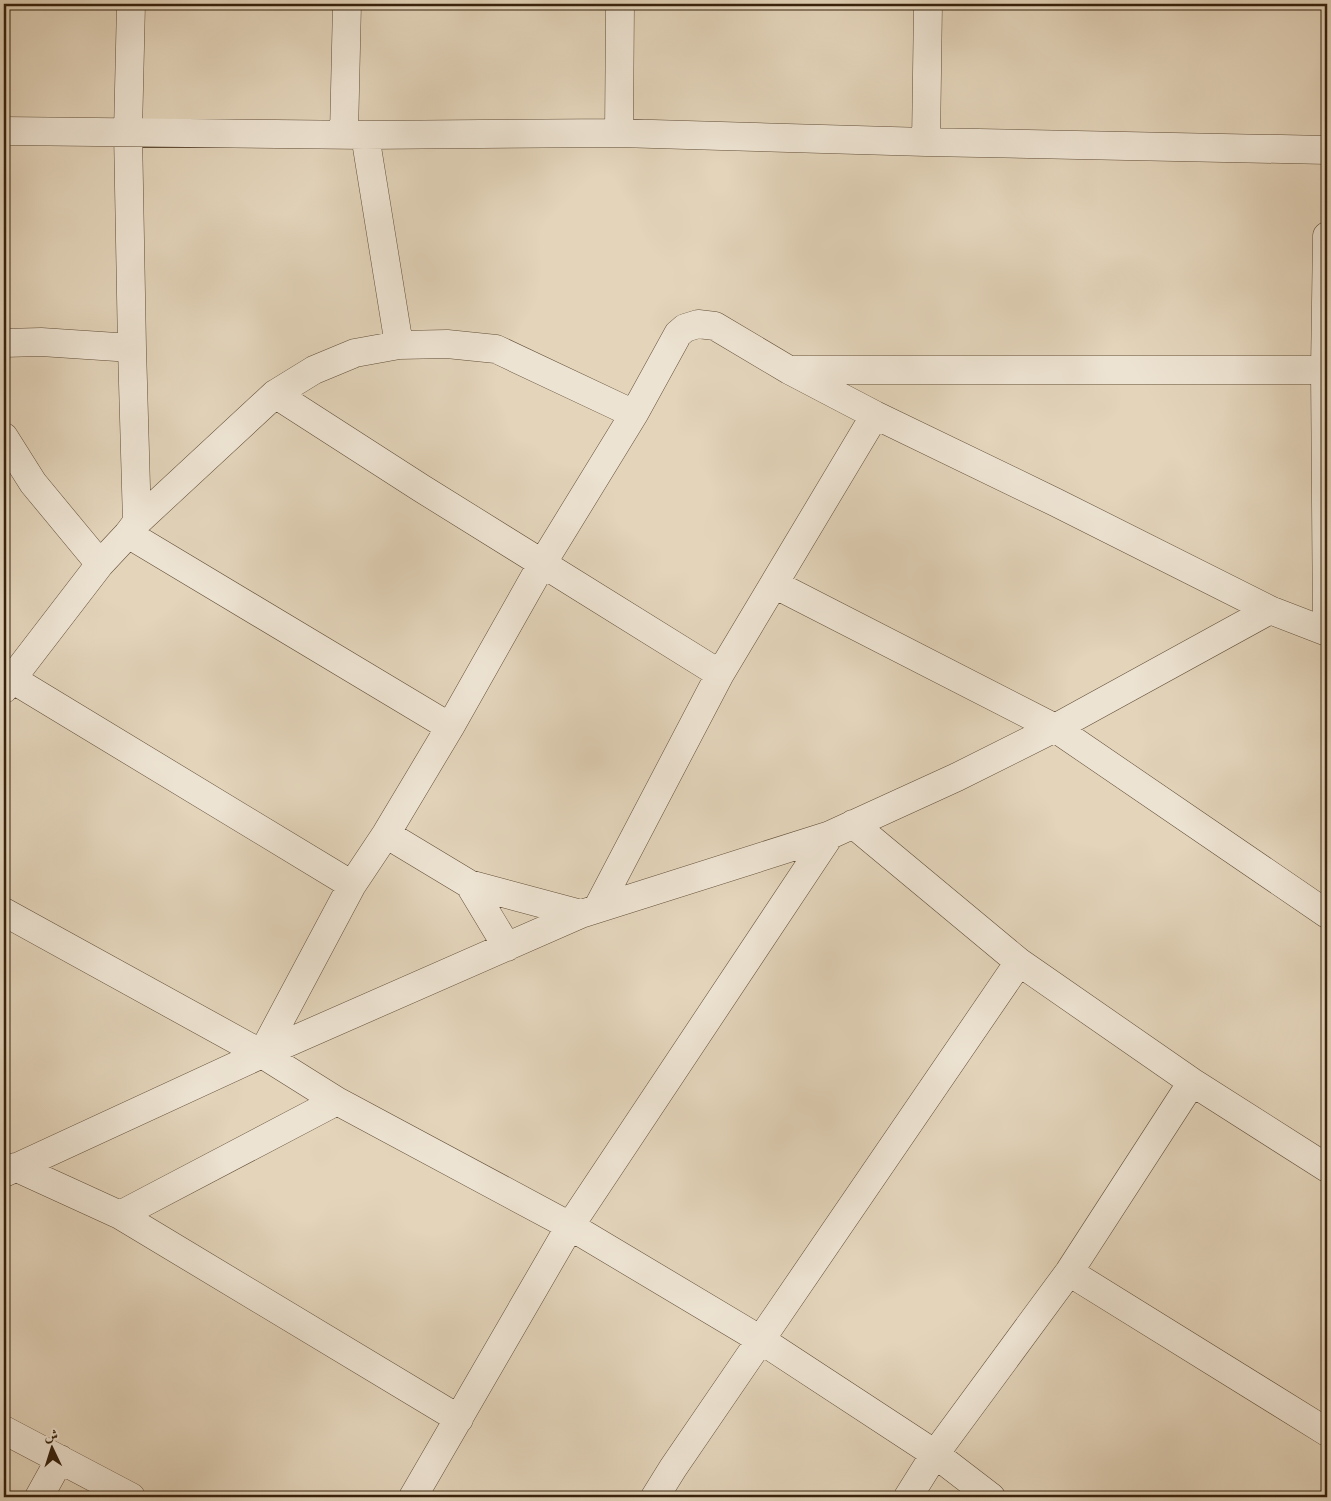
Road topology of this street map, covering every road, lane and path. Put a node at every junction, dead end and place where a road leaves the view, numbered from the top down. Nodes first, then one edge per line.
1 (132, 4) edge
2 (347, 4) edge
3 (620, 4) edge
4 (928, 4) edge
5 (4, 131) edge
6 (128, 132) junction
7 (619, 132) junction
8 (355, 135) junction
9 (926, 142) junction
10 (1327, 150) edge
11 (1327, 236) edge
12 (4, 344) edge
13 (398, 345) junction
14 (132, 348) junction
15 (788, 370) junction
16 (1325, 370) junction
17 (275, 394) junction
18 (634, 414) junction
19 (875, 415) junction
20 (4, 438) edge
21 (133, 528) junction
22 (100, 564) junction
23 (542, 564) junction
24 (774, 584) junction
25 (1270, 610) junction
26 (1327, 632) edge
27 (720, 674) junction
28 (7, 680) edge
29 (450, 727) junction
30 (1055, 728) junction
31 (842, 829) junction
32 (386, 834) junction
33 (469, 884) junction
34 (352, 885) junction
35 (4, 912) edge
36 (589, 912) junction
37 (1327, 914) edge
38 (507, 947) junction
39 (1019, 962) junction
40 (262, 1054) junction
41 (1192, 1082) junction
42 (337, 1101) junction
43 (1327, 1168) edge
44 (9, 1170) edge
45 (120, 1215) junction
46 (570, 1226) junction
47 (1069, 1272) junction
48 (761, 1340) junction
49 (459, 1419) junction
50 (4, 1430) edge
51 (1327, 1432) edge
52 (935, 1454) junction
53 (60, 1459) junction
54 (39, 1497) edge
55 (131, 1497) edge
56 (414, 1497) edge
57 (655, 1497) edge
58 (908, 1497) edge
59 (991, 1497) edge

1 - 6 street
2 - 8 street
3 - 7 street
4 - 9 street
5 - 6 street
6 - 8 street
6 - 14 street
7 - 8 street
7 - 9 street
8 - 13 street
9 - 10 street
11 - 16 street
12 - 14 street
13 - 17 street
13 - 18 street
14 - 21 street
15 - 16 street
15 - 18 street
15 - 19 street
16 - 26 street
17 - 21 street
17 - 23 street
18 - 23 street
19 - 24 street
19 - 25 street
20 - 22 street
21 - 22 street
21 - 29 street
22 - 28 street
23 - 27 street
23 - 29 street
24 - 27 street
24 - 30 street
25 - 26 street
25 - 30 street
27 - 36 street
28 - 34 street
29 - 32 street
30 - 31 street
30 - 37 street
31 - 36 street
31 - 39 street
31 - 46 street
32 - 33 street
32 - 34 street
33 - 36 street
33 - 38 street
34 - 40 street
35 - 40 street
36 - 38 street
38 - 40 street
39 - 41 street
39 - 48 street
40 - 42 street
40 - 44 street
41 - 43 street
41 - 47 street
42 - 45 street
42 - 46 street
44 - 45 street
45 - 49 street
46 - 48 street
46 - 49 street
47 - 51 street
47 - 52 street
48 - 52 street
48 - 57 street
49 - 56 street
50 - 53 street
52 - 58 street
52 - 59 street
53 - 54 street
53 - 55 street

